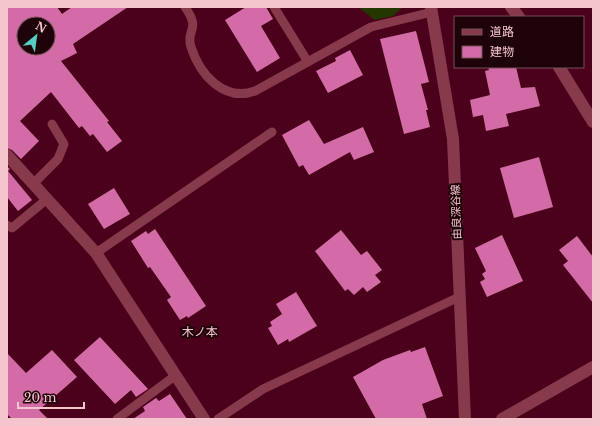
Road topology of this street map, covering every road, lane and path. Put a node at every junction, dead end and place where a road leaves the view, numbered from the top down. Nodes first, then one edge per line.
1 (185, 7) edge
2 (274, 7) edge
3 (511, 7) edge
4 (432, 9) edge
5 (518, 16) edge
6 (308, 62) junction
7 (560, 68) edge
8 (593, 122) edge
9 (52, 124) dead end
10 (272, 132) dead end
11 (7, 155) edge
12 (33, 184) junction
13 (47, 199) junction
14 (7, 225) edge
15 (96, 253) junction
16 (459, 297) junction
17 (593, 367) edge
18 (176, 375) junction
19 (117, 419) edge
20 (204, 419) edge
21 (218, 419) edge
22 (465, 419) edge
23 (502, 419) edge

1 - 6 lane
2 - 6 lane
3 - 5 street
4 - 6 lane
4 - 16 street, 由良深谷線
7 - 8 street
9 - 12 lane
10 - 15 lane
11 - 12 street
12 - 13 street
13 - 14 lane
13 - 15 street
15 - 18 street
16 - 21 lane
16 - 22 street, 由良深谷線
17 - 23 street
18 - 19 lane
18 - 20 street

